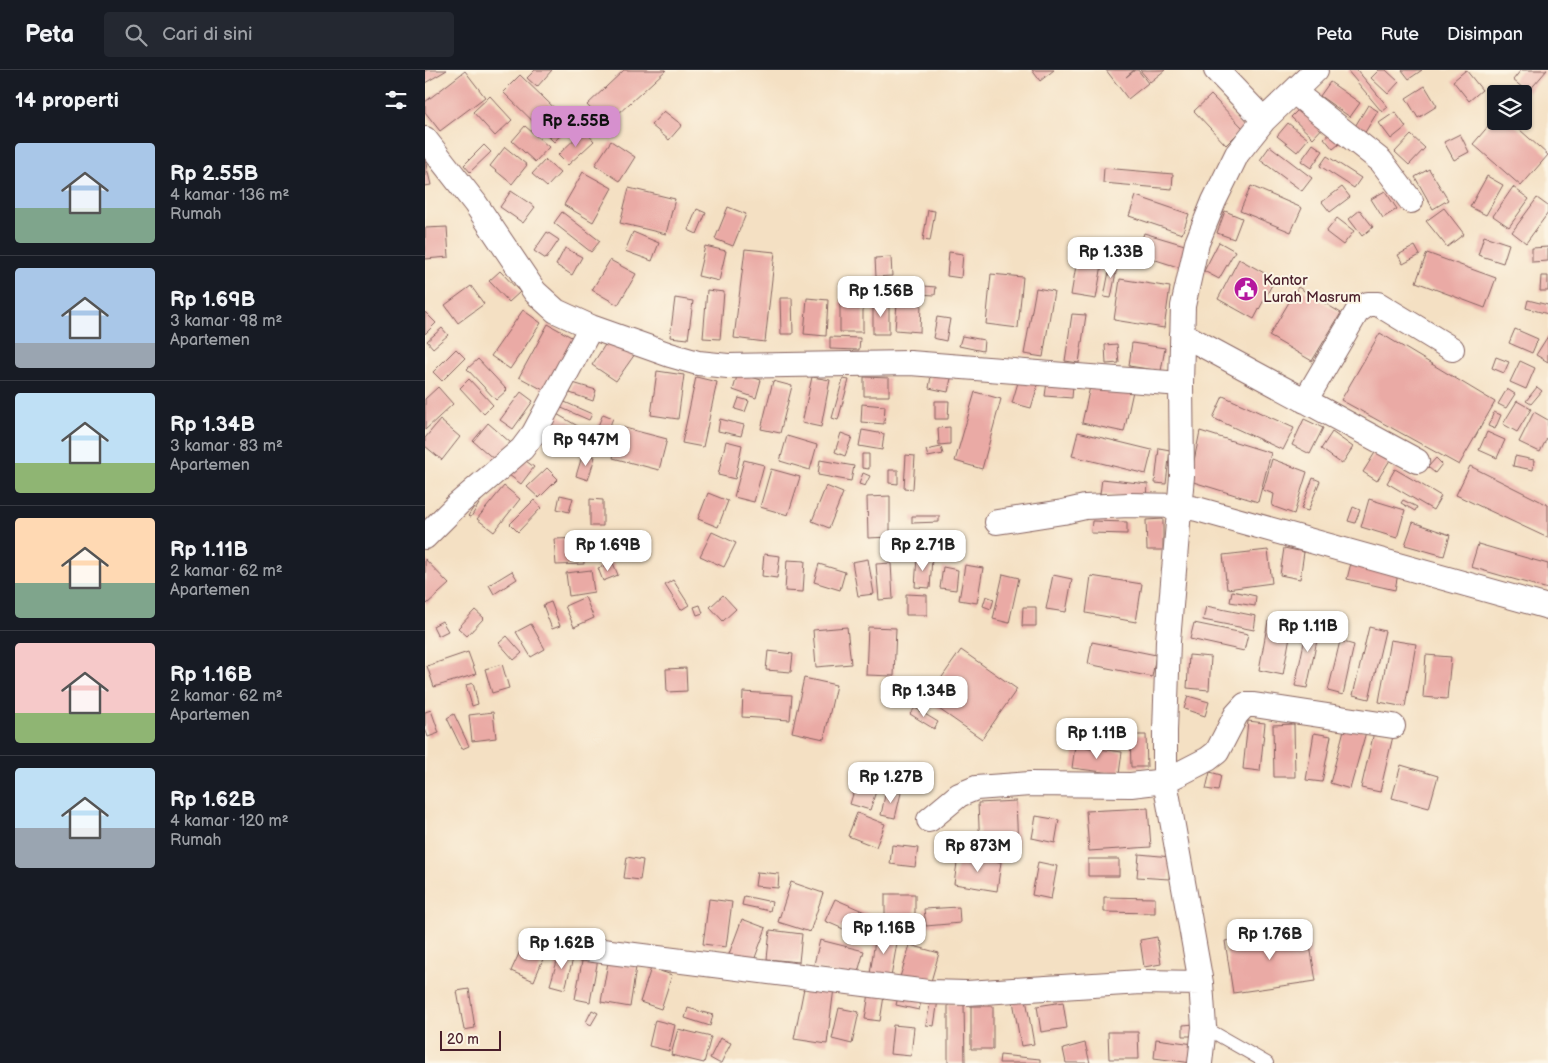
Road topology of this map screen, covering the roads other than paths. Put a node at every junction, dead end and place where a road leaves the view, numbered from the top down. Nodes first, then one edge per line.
1 (1216, 70) edge
2 (1316, 70) edge
3 (1294, 92) junction
4 (1264, 120) junction
5 (425, 139) edge
6 (1411, 201) dead end
7 (591, 327) junction
8 (1182, 334) junction
9 (1452, 349) dead end
10 (1181, 384) junction
11 (1305, 401) junction
12 (1417, 461) dead end
13 (1180, 506) junction
14 (997, 522) dead end
15 (425, 537) edge
16 (1548, 607) edge
17 (1393, 726) dead end
18 (1165, 781) junction
19 (929, 820) dead end
20 (539, 943) dead end
21 (1201, 983) junction
22 (1204, 1027) junction
23 (1200, 1063) edge
24 (1267, 1063) edge

1 - 4 street
2 - 3 street
3 - 4 street
3 - 6 street
4 - 8 street
5 - 7 street
7 - 10 street
7 - 15 street
8 - 10 street
8 - 11 street
9 - 11 street
10 - 13 street
11 - 12 street
13 - 14 street
13 - 16 street
13 - 18 street
17 - 18 street
18 - 19 street
18 - 21 street
20 - 21 street
21 - 22 street
22 - 23 street
22 - 24 lane

